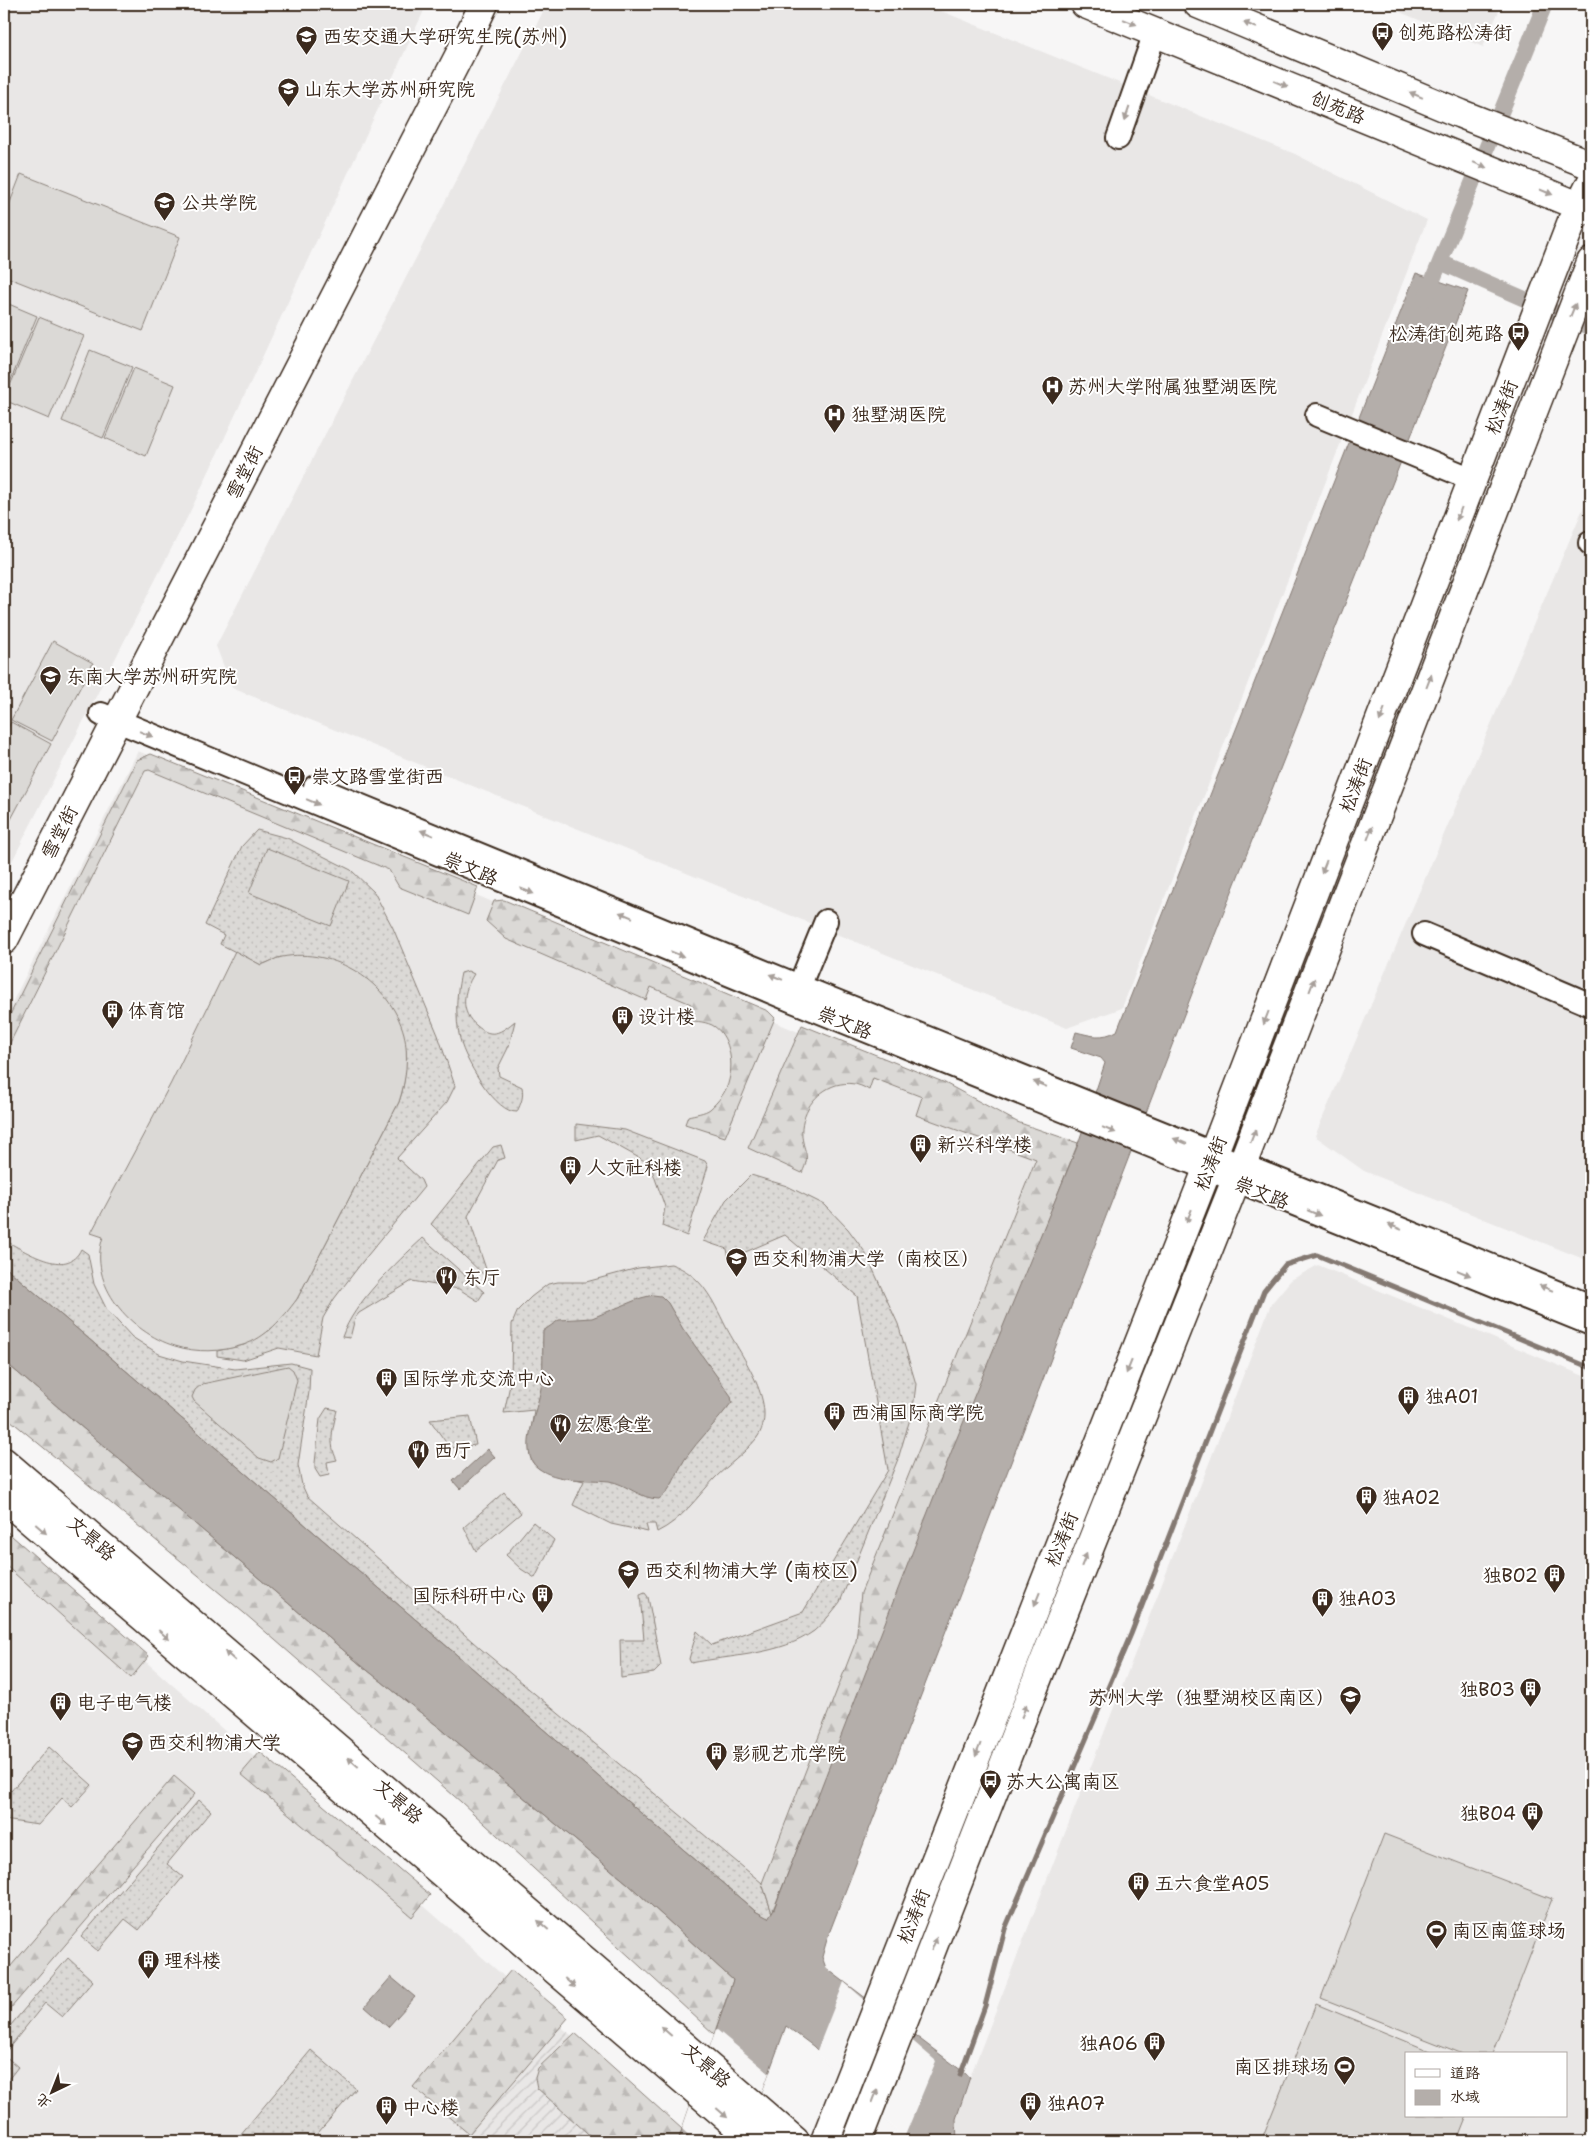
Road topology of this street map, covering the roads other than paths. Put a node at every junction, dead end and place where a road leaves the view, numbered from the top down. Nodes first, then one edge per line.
1 (462, 4) edge
2 (484, 4) edge
3 (1085, 4) edge
4 (1198, 4) edge
5 (1155, 33) junction
6 (1118, 138) dead end
7 (1591, 165) edge
8 (1588, 200) edge
9 (1587, 273) edge
10 (1317, 416) dead end
11 (1472, 480) junction
12 (112, 711) junction
13 (4, 903) edge
14 (824, 926) dead end
15 (1424, 934) dead end
16 (4, 940) edge
17 (800, 985) junction
18 (1591, 1004) edge
19 (1210, 1162) junction
20 (1239, 1174) junction
21 (1591, 1306) edge
22 (1591, 1324) edge
23 (4, 1462) edge
24 (4, 1498) edge
25 (755, 2141) edge
26 (795, 2141) edge
27 (824, 2141) edge
28 (857, 2141) edge

1 - 12 main road, 雪堂街
2 - 12 main road, 雪堂街
3 -> 5 main road, 创苑路
7 -> 4 main road
5 -> 6 street
5 -> 8 main road, 创苑路
8 - 11 main road, 松涛街
20 -> 9 main road, 松涛街
10 - 11 street
11 -> 19 main road, 松涛街
12 - 13 main road, 雪堂街
12 - 16 main road, 雪堂街
12 - 17 street, 崇文路
14 - 17 street
15 - 18 street
17 - 19 street, 崇文路
19 - 20 street, 崇文路
19 -> 27 main road, 松涛街
21 -> 20 street, 崇文路
20 -> 22 street, 崇文路
28 -> 20 main road, 松涛街
26 -> 23 main road, 文景路
24 -> 25 main road, 文景路

